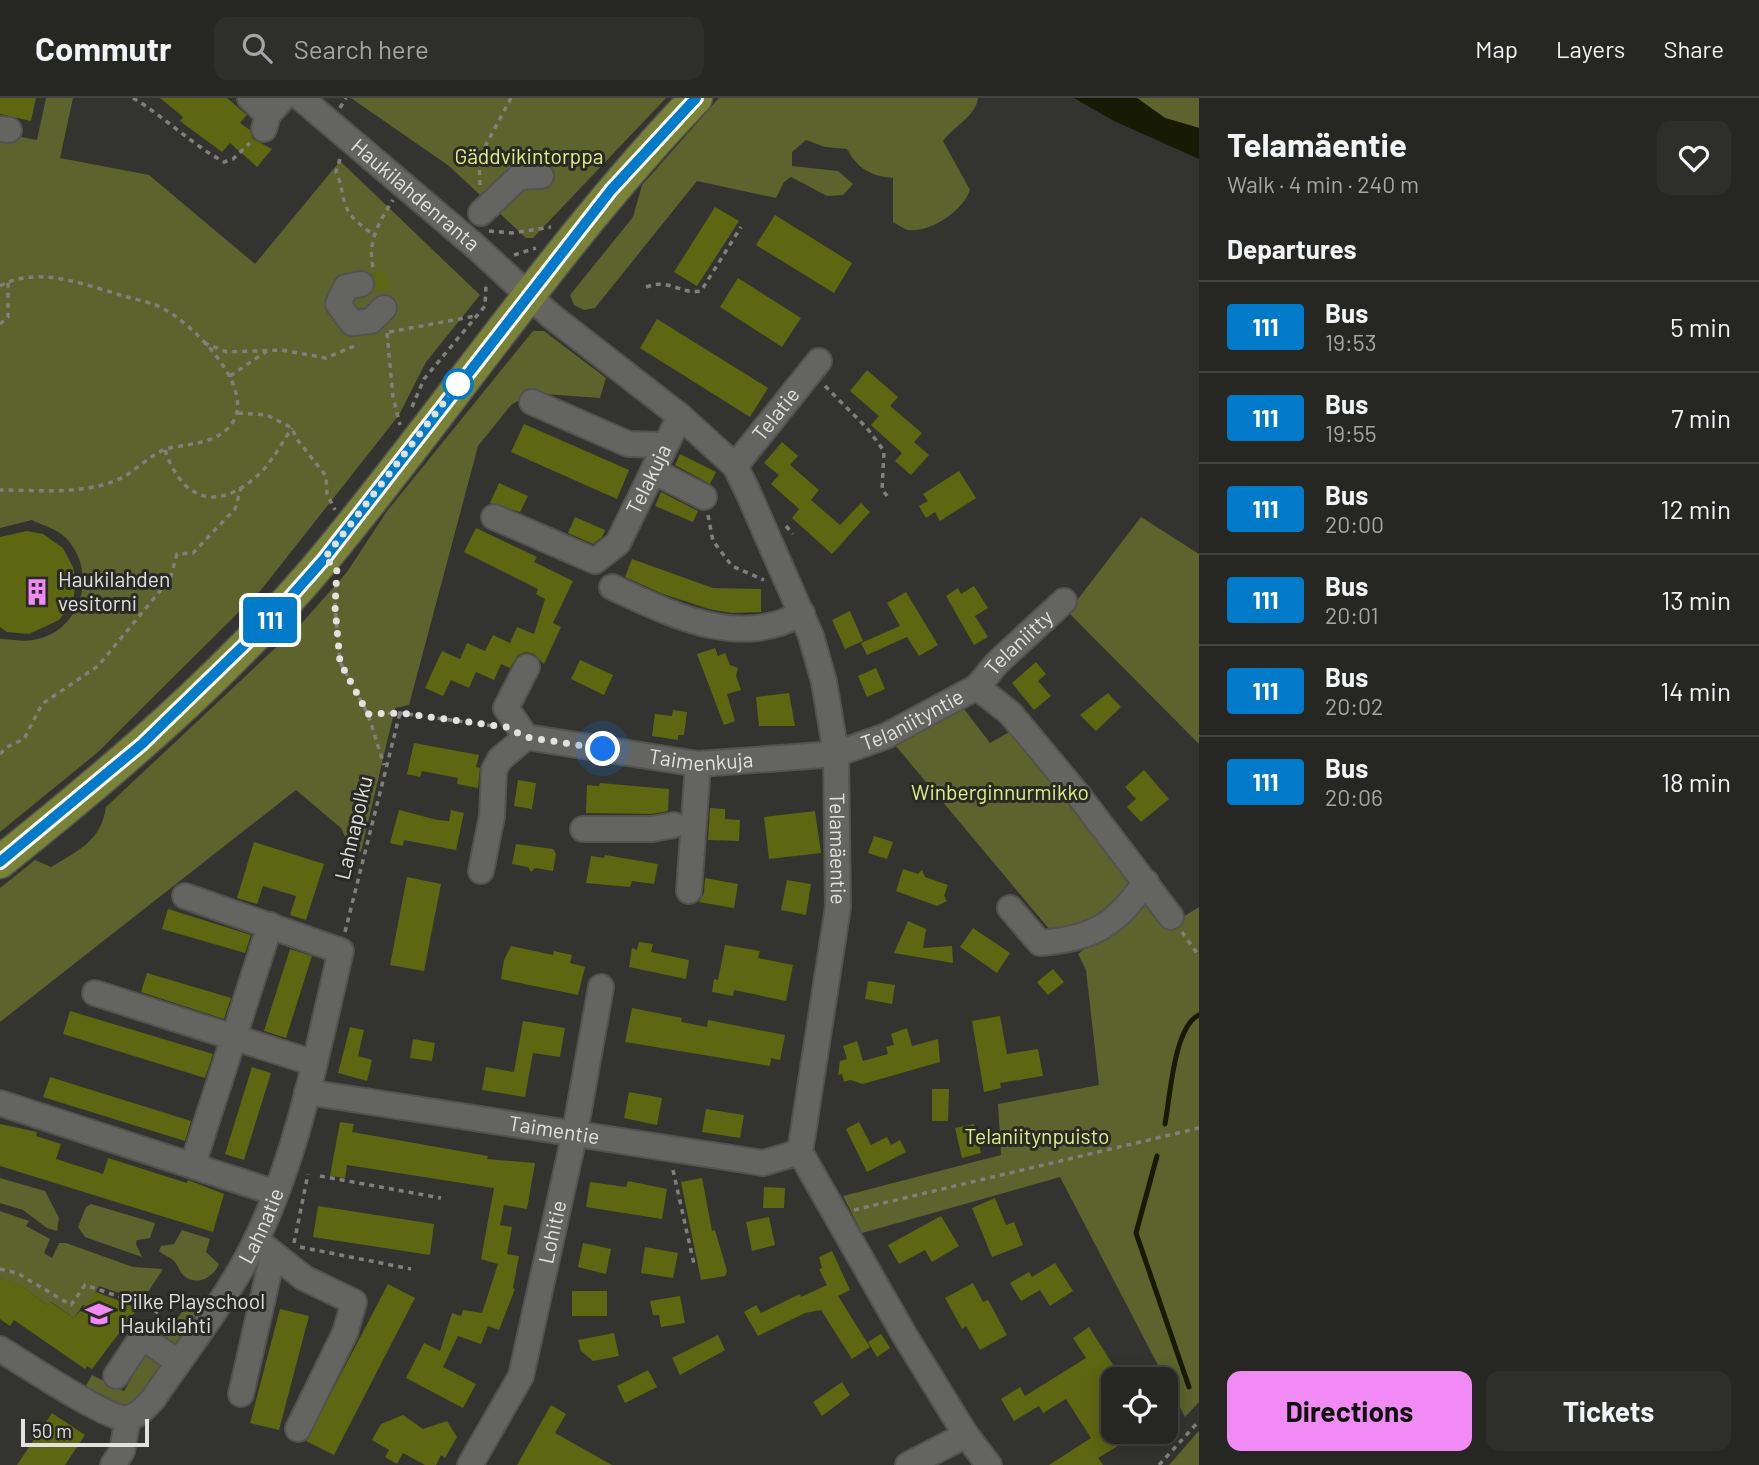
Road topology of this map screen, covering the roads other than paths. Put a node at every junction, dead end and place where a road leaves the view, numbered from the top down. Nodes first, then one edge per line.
1 (250, 98) edge
2 (301, 98) edge
3 (696, 98) edge
4 (272, 114) edge
5 (541, 176) dead end
6 (481, 221) road end
7 (361, 284) dead end
8 (528, 295) junction
9 (384, 308) dead end
10 (819, 361) dead end
11 (532, 402) dead end
12 (681, 416) junction
13 (665, 445) junction
14 (735, 466) junction
15 (653, 471) junction
16 (704, 497) road end
17 (494, 517) dead end
18 (612, 587) dead end
19 (1064, 601) dead end
20 (802, 613) junction
21 (527, 667) dead end
22 (977, 687) junction
23 (526, 737) junction
24 (836, 754) junction
25 (698, 764) junction
26 (674, 825) dead end
27 (583, 830) dead end
28 (0, 862) edge
29 (481, 871) dead end
30 (1146, 882) junction
31 (689, 891) dead end
32 (185, 896) dead end
33 (1010, 908) dead end
34 (1171, 917) road end
35 (270, 925) junction
36 (601, 986) dead end
37 (95, 993) dead end
38 (234, 1038) junction
39 (314, 1063) junction
40 (307, 1092) junction
41 (0, 1103) edge
42 (575, 1132) junction
43 (800, 1152) junction
44 (193, 1164) junction
45 (276, 1193) junction
46 (265, 1247) junction
47 (0, 1349) edge
48 (178, 1362) junction
49 (116, 1376) dead end
50 (241, 1394) dead end
51 (128, 1418) junction
52 (298, 1429) dead end
53 (966, 1435) junction
54 (113, 1465) edge
55 (470, 1465) edge
56 (908, 1465) edge
57 (989, 1465) edge

1 - 4 street
2 - 8 street, Haukilahdenranta
3 - 8 main road
5 - 6 street
7 - 9 street
8 - 12 street, Telamäentie
8 - 28 main road
10 - 14 street, Telatie
11 - 13 street
12 - 13 street, Telakuja
12 - 14 street, Telamäentie
13 - 15 street, Telakuja
14 - 20 street, Telamäentie
15 - 16 street
15 - 17 street, Telakuja
18 - 20 street
19 - 22 street, Telaniitty
20 - 24 street, Telamäentie
21 - 23 street
22 - 24 street, Telaniityntie
22 - 30 street, Telaniityntie
23 - 25 street, Taimenkuja
23 - 29 street
24 - 25 street, Taimenkuja
24 - 43 street, Telamäentie
25 - 31 street
26 - 27 street
30 - 33 street
30 - 34 street, Telaniityntie
32 - 35 street
35 - 38 street
35 - 39 street, Lahnatie
36 - 42 street, Lohitie
37 - 38 street
38 - 39 street
38 - 44 street
39 - 40 street, Lahnatie
40 - 42 street, Taimentie
40 - 45 street, Lahnatie
41 - 44 street
42 - 43 street, Taimentie
42 - 55 street, Lohitie
43 - 53 street
44 - 45 street
45 - 46 street, Lahnatie
46 - 48 street, Lahnatie
46 - 50 street
46 - 52 street
47 - 51 street
48 - 49 street
48 - 51 street, Lahnatie
51 - 54 street
53 - 56 street
53 - 57 street

